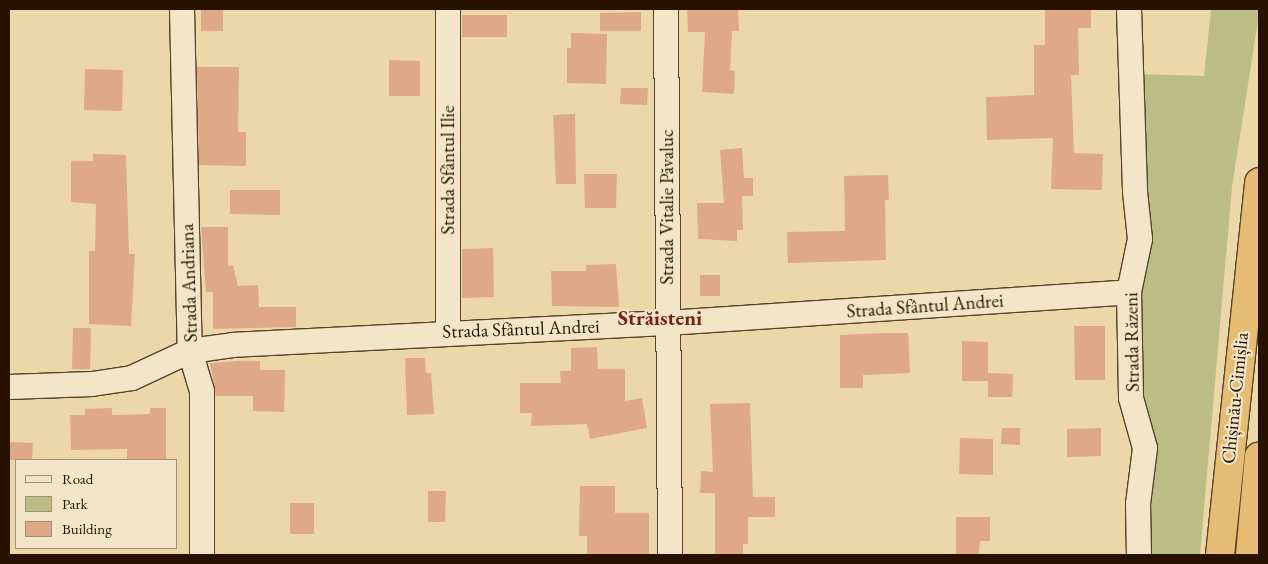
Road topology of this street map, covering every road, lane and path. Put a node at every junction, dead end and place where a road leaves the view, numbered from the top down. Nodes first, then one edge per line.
1 (182, 9) edge
2 (448, 9) edge
3 (666, 9) edge
4 (1129, 9) edge
5 (1259, 182) edge
6 (1129, 292) junction
7 (668, 323) junction
8 (448, 332) junction
9 (190, 351) junction
10 (9, 386) edge
11 (1259, 456) edge
12 (202, 555) edge
13 (670, 555) edge
14 (1139, 555) edge
15 (1220, 555) edge
16 (1250, 555) edge

1 - 9 street, Strada Andriana
2 - 8 street, Strada Sfântul Ilie
3 - 7 street, Strada Vitalie Păvaluc
4 - 6 street, Strada Răzeni
5 - 15 highway, Chișinău-Cimișlia
6 - 7 street, Strada Sfântul Andrei
6 - 14 street, Strada Răzeni
7 - 8 street, Strada Sfântul Andrei
7 - 13 street, Strada Vitalie Păvaluc
8 - 9 street, Strada Sfântul Andrei
9 - 10 street, Strada Sfântul Andrei
9 - 12 street, Strada Andriana
11 - 16 highway, Chișinău-Cimișlia

